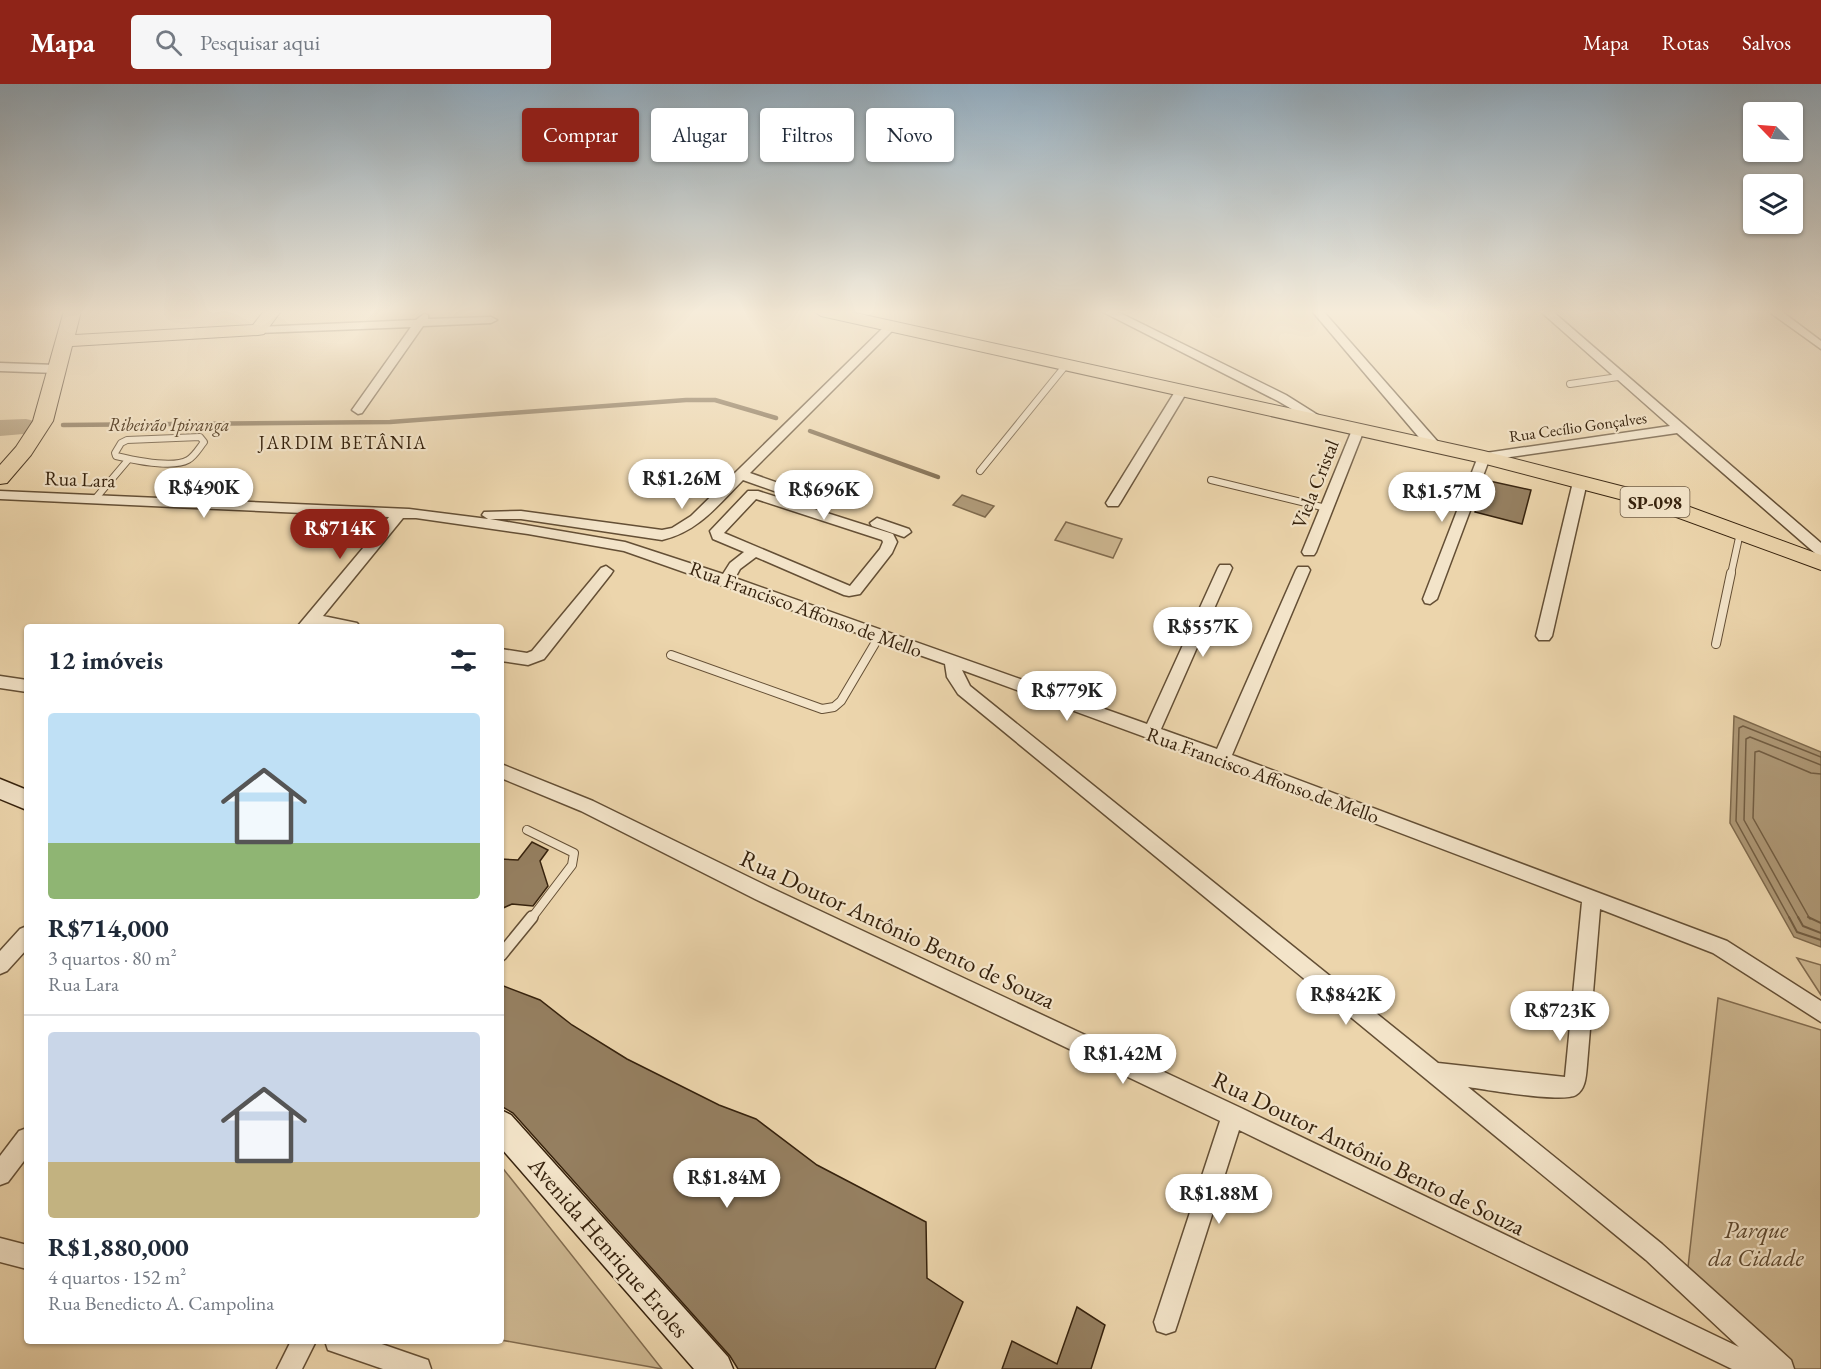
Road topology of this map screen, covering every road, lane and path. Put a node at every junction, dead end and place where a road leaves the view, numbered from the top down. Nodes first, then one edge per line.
1 (56, 371) edge
2 (386, 371) edge
3 (846, 371) edge
4 (1061, 371) edge
5 (1094, 371) edge
6 (1227, 371) edge
7 (1369, 371) edge
8 (1612, 371) edge
9 (1618, 376) junction
10 (1570, 384) dead end
11 (1182, 390) junction
12 (358, 411) dead end
13 (1323, 422) junction
14 (1678, 429) junction
15 (1358, 430) junction
16 (1433, 445) junction
17 (1484, 457) junction
18 (128, 460) junction
19 (980, 471) dead end
20 (741, 475) junction
21 (0, 478) edge
22 (1211, 480) dead end
23 (1580, 482) junction
24 (0, 495) edge
25 (95, 499) junction
26 (1113, 503) dead end
27 (1326, 508) junction
28 (404, 513) junction
29 (904, 532) dead end
30 (1740, 533) junction
31 (755, 551) junction
32 (1821, 551) edge
33 (1309, 552) dead end
34 (1821, 563) edge
35 (1225, 568) dead end
36 (606, 570) dead end
37 (1303, 570) dead end
38 (726, 580) junction
39 (1430, 599) dead end
40 (308, 623) edge
41 (880, 635) junction
42 (1544, 636) dead end
43 (1716, 644) dead end
44 (504, 655) edge
45 (671, 655) dead end
46 (953, 662) junction
47 (1, 682) edge
48 (24, 686) edge
49 (1151, 734) junction
50 (1222, 758) junction
51 (504, 772) edge
52 (0, 789) edge
53 (24, 799) edge
54 (527, 830) dead end
55 (1592, 897) junction
56 (24, 938) edge
57 (504, 954) edge
58 (0, 965) edge
59 (1821, 1011) edge
60 (1434, 1073) junction
61 (1233, 1116) junction
62 (504, 1128) edge
63 (24, 1142) edge
64 (0, 1174) edge
65 (0, 1250) edge
66 (24, 1256) edge
67 (1166, 1322) dead end
68 (302, 1344) edge
69 (346, 1344) edge
70 (710, 1366) edge
71 (289, 1369) edge
72 (419, 1369) edge
73 (1759, 1369) edge
74 (1782, 1369) edge

1 - 21 main road
2 - 12 street
3 - 20 street
4 - 19 lane
5 - 11 main road, SP-098
6 - 13 street
7 - 16 street
8 - 9 street
9 - 10 lane
9 - 14 street
11 - 13 main road, SP-098
11 - 26 street
13 - 15 main road, SP-098
14 - 17 street, Rua Cecílio Gonçalves
14 - 32 street
15 - 16 main road, SP-098
15 - 27 street, Viela Cristal
16 - 17 main road, SP-098
17 - 23 main road, SP-098
17 - 39 street
18 - 18 lane
18 - 25 lane
20 - 28 street
20 - 29 street
22 - 27 lane
23 - 30 main road, SP-098
23 - 42 street
24 - 25 street, Rua Lara
25 - 28 street, Rua Lara
27 - 33 street, Viela Cristal
28 - 38 street, Rua Francisco Affonso de Mello
28 - 40 street
30 - 34 main road, SP-098
30 - 43 lane
31 - 31 street
31 - 38 street
35 - 49 street
36 - 44 street
37 - 50 street
38 - 41 street, Rua Francisco Affonso de Mello
41 - 45 lane
41 - 46 street, Rua Francisco Affonso de Mello
46 - 49 street, Rua Francisco Affonso de Mello
46 - 60 street
47 - 48 street
49 - 50 street, Rua Francisco Affonso de Mello
50 - 55 street, Rua Francisco Affonso de Mello
51 - 61 street, Rua Doutor Antônio Bento de Souza
52 - 53 main road
54 - 57 lane
55 - 59 street, Rua Francisco Affonso de Mello
55 - 60 street
56 - 58 street
60 - 74 street
61 - 67 street
61 - 73 street, Rua Doutor Antônio Bento de Souza
62 - 70 main road, Avenida Henrique Eroles
63 - 64 street
65 - 66 street
68 - 71 street
69 - 72 street

